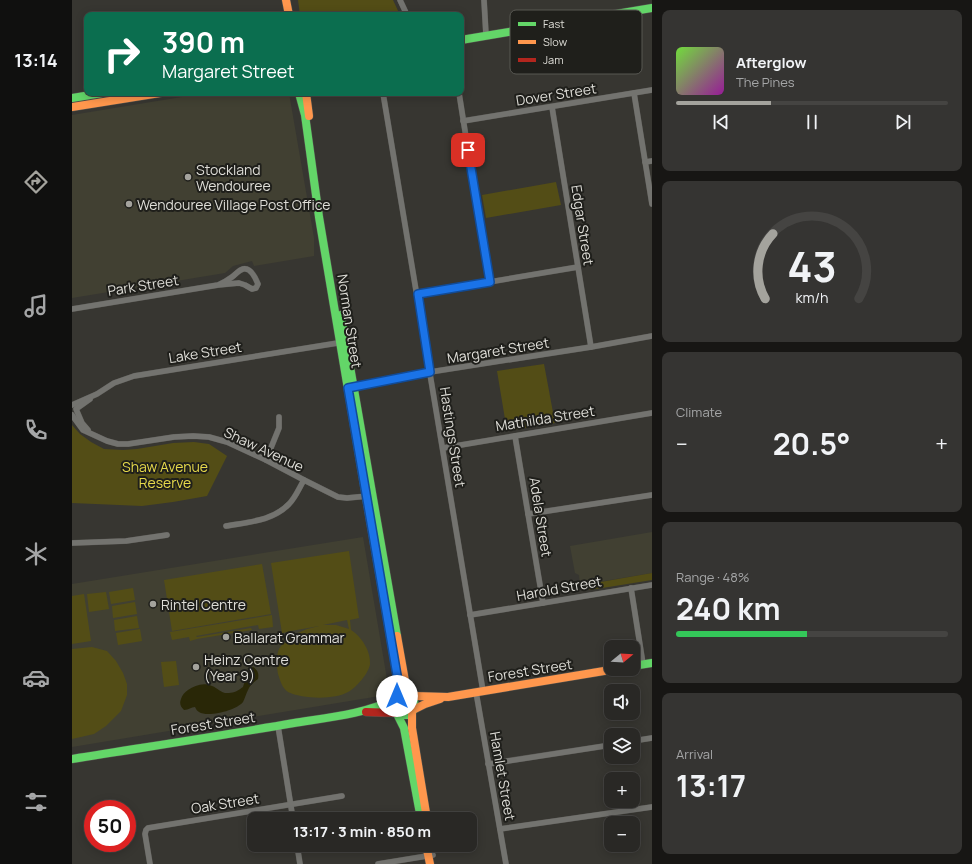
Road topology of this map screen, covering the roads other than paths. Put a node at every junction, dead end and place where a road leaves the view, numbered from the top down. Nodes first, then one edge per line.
1 (286, 0) edge
2 (400, 0) edge
3 (484, 0) edge
4 (652, 8) edge
5 (640, 10) edge
6 (288, 12) edge
7 (406, 12) edge
8 (510, 31) edge
9 (486, 35) junction
10 (464, 39) edge
11 (652, 90) edge
12 (634, 93) junction
13 (84, 96) edge
14 (141, 96) edge
15 (300, 96) edge
16 (306, 96) edge
17 (384, 96) edge
18 (459, 96) edge
19 (72, 98) edge
20 (72, 107) edge
21 (552, 107) junction
22 (463, 121) junction
23 (652, 161) edge
24 (645, 162) junction
25 (652, 204) edge
26 (327, 245) junction
27 (578, 267) junction
28 (490, 282) junction
29 (218, 285) junction
30 (418, 294) junction
31 (72, 309) edge
32 (652, 336) edge
33 (343, 342) junction
34 (591, 347) junction
35 (430, 372) junction
36 (351, 387) junction
37 (97, 394) joint
38 (74, 407) edge
39 (652, 413) edge
40 (72, 415) edge
41 (279, 417) dead end
42 (96, 436) junction
43 (515, 436) junction
44 (443, 448) junction
45 (266, 460) junction
46 (304, 480) junction
47 (652, 495) edge
48 (369, 496) junction
49 (528, 514) junction
50 (226, 526) dead end
51 (167, 535) dead end
52 (72, 543) edge
53 (652, 585) edge
54 (631, 588) junction
55 (543, 603) junction
56 (470, 615) junction
57 (652, 663) edge
58 (643, 664) junction
59 (640, 665) edge
60 (604, 671) edge
61 (479, 692) junction
62 (411, 695) junction
63 (448, 697) junction
64 (395, 698) junction
65 (414, 711) junction
66 (358, 712) junction
67 (397, 713) junction
68 (278, 726) junction
69 (652, 738) edge
70 (640, 740) edge
71 (604, 746) edge
72 (72, 759) edge
73 (488, 764) junction
74 (342, 796) dead end
75 (291, 804) junction
76 (652, 806) edge
77 (292, 812) edge
78 (420, 812) edge
79 (426, 812) edge
80 (500, 829) junction
81 (298, 852) edge
82 (430, 858) edge
83 (150, 864) edge
84 (300, 864) edge
85 (378, 864) edge
86 (435, 864) edge
87 (506, 864) edge

1 - 6 main road
2 - 7 street
3 - 9 street
4 - 5 main road
8 - 9 main road
9 - 10 main road
11 - 12 street, Dover Street
12 - 21 street, Dover Street
12 - 24 street
13 - 19 main road
14 - 20 main road
15 - 26 main road, Norman Street
16 - 26 main road, Norman Street
17 - 30 street, Hastings Street
18 - 22 street
21 - 22 street, Dover Street
21 - 27 street, Edgar Street
22 - 28 street
23 - 24 street
24 - 25 street
26 - 33 main road, Norman Street
27 - 28 street
27 - 34 street, Edgar Street
28 - 30 street
29 - 29 street, Park Street
29 - 31 street, Park Street
30 - 35 street, Hastings Street
32 - 34 street, Margaret Street
33 - 36 main road, Norman Street
33 - 37 street, Lake Street
34 - 35 street, Margaret Street
35 - 36 street, Margaret Street
35 - 44 street, Hastings Street
36 - 48 main road, Norman Street
37 - 38 street, Shaw Avenue
38 - 42 street, Shaw Avenue
39 - 43 street, Mathilda Street
40 - 42 street, Shaw Avenue
41 - 45 street
42 - 45 street, Shaw Avenue
43 - 44 street, Mathilda Street
43 - 49 street, Adela Street
44 - 56 street, Hastings Street
45 - 46 street, Shaw Avenue
46 - 48 street, Shaw Avenue
46 - 50 street
47 - 49 street
48 - 62 main road, Norman Street
48 - 64 main road, Norman Street
49 - 55 street, Adela Street
51 - 52 street
53 - 54 street, Harold Street
54 - 55 street, Harold Street
54 - 58 street
55 - 56 street, Harold Street
56 - 61 street, Hastings Street
57 - 58 main road
58 - 59 main road
60 - 61 main road, Forest Street
61 - 63 main road, Forest Street
61 - 73 street, Hamlet Street
62 - 63 main road, Forest Street
62 - 64 main road
62 - 65 main road
63 - 65 main road, Forest Street
64 - 66 main road, Forest Street
64 - 67 main road
65 - 67 main road
65 - 79 main road
66 - 67 main road, Forest Street
66 - 68 main road, Forest Street
67 - 78 main road
68 - 72 main road, Forest Street
68 - 75 street
69 - 70 street
71 - 73 street
73 - 80 street, Hamlet Street
74 - 75 street, Oak Street
75 - 77 street
75 - 83 street, Oak Street
76 - 80 street
80 - 87 street, Hamlet Street
81 - 84 street
82 - 85 street
82 - 86 main road

